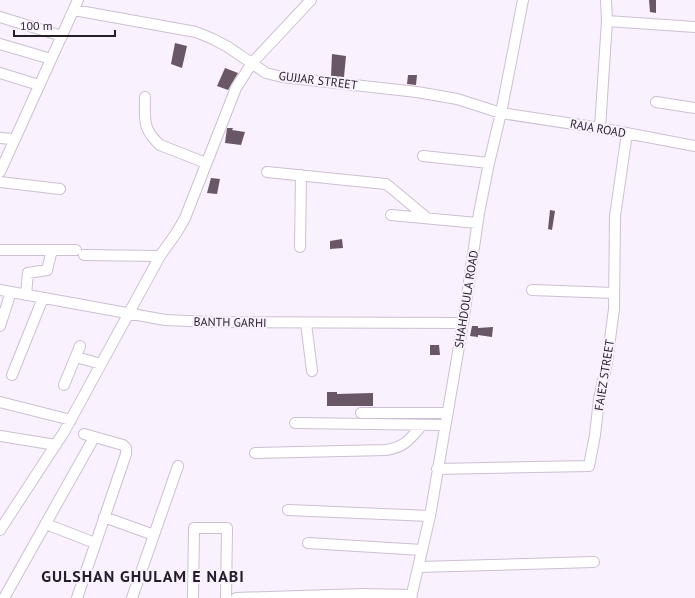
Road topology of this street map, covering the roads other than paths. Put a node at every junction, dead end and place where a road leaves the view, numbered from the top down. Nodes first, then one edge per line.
1 (78, 0) edge
2 (311, 0) edge
3 (523, 0) edge
4 (606, 0) edge
5 (74, 10) junction
6 (0, 17) edge
7 (607, 21) junction
8 (695, 27) edge
9 (62, 36) junction
10 (0, 44) edge
11 (51, 59) junction
12 (252, 63) junction
13 (0, 73) edge
14 (39, 85) junction
15 (145, 97) dead end
16 (656, 102) dead end
17 (695, 108) edge
18 (501, 113) junction
19 (600, 128) junction
20 (627, 133) junction
21 (0, 138) edge
22 (14, 139) junction
23 (695, 146) edge
24 (423, 156) dead end
25 (206, 163) junction
26 (489, 163) junction
27 (0, 172) edge
28 (267, 172) dead end
29 (301, 175) junction
30 (0, 182) edge
31 (60, 189) dead end
32 (391, 215) dead end
33 (427, 218) junction
34 (477, 223) junction
35 (300, 247) dead end
36 (0, 250) edge
37 (52, 250) junction
38 (160, 256) junction
39 (0, 290) edge
40 (532, 290) dead end
41 (12, 292) junction
42 (614, 293) junction
43 (26, 295) junction
44 (43, 298) junction
45 (129, 314) junction
46 (306, 323) junction
47 (463, 323) junction
48 (0, 326) edge
49 (80, 346) dead end
50 (76, 356) junction
51 (101, 364) junction
52 (312, 371) dead end
53 (12, 375) dead end
54 (64, 385) dead end
55 (0, 402) edge
56 (361, 413) dead end
57 (446, 413) junction
58 (71, 420) junction
59 (295, 423) dead end
60 (422, 424) junction
61 (444, 425) junction
62 (84, 434) dead end
63 (0, 436) edge
64 (91, 443) dead end
65 (56, 445) junction
66 (255, 453) dead end
67 (178, 466) dead end
68 (437, 469) junction
69 (288, 510) dead end
70 (430, 516) junction
71 (104, 517) junction
72 (46, 524) junction
73 (0, 530) edge
74 (154, 535) junction
75 (308, 542) dead end
76 (95, 543) junction
77 (422, 550) junction
78 (594, 562) dead end
79 (418, 567) junction
80 (412, 597) edge
81 (4, 598) edge
82 (77, 598) edge
83 (132, 598) edge
84 (193, 598) edge
85 (226, 598) edge
86 (236, 598) edge

1 - 5 street
2 - 12 street
3 - 18 street, SHAHDOULA ROAD
4 - 7 street
5 - 9 street
5 - 12 street, GUJJAR STREET
6 - 9 street
7 - 8 street
7 - 19 street
9 - 11 street
10 - 11 street
11 - 14 street
12 - 18 street, GUJJAR STREET
12 - 25 street
13 - 14 street
14 - 22 street
15 - 25 street
16 - 17 street
18 - 19 street, RAJA ROAD
18 - 26 street, SHAHDOULA ROAD
19 - 20 street, RAJA ROAD
20 - 23 street, RAJA ROAD
20 - 42 street, FAIEZ STREET
21 - 22 street
22 - 27 street
24 - 26 street
25 - 38 street
26 - 34 street, SHAHDOULA ROAD
28 - 29 street
29 - 33 street
29 - 35 street
30 - 31 street
32 - 33 street
33 - 34 street
34 - 47 street, SHAHDOULA ROAD
36 - 37 street
37 - 38 street
37 - 43 street
38 - 45 street
39 - 41 street, BANTH GARHI
40 - 42 street
41 - 43 street, BANTH GARHI
41 - 48 street
42 - 68 street, FAIEZ STREET
43 - 44 street, BANTH GARHI
44 - 45 street, BANTH GARHI
44 - 53 street
45 - 46 street, BANTH GARHI
45 - 51 street
46 - 47 street, BANTH GARHI
46 - 52 street
47 - 57 street, SHAHDOULA ROAD
49 - 50 street
50 - 51 street
50 - 54 street
51 - 58 street
55 - 58 street
56 - 57 street
57 - 61 street, SHAHDOULA ROAD
58 - 65 street
59 - 60 street
60 - 61 street
60 - 66 street
61 - 68 street, SHAHDOULA ROAD
62 - 71 street
63 - 65 street
64 - 72 street
65 - 73 street
67 - 74 street
68 - 70 street, SHAHDOULA ROAD
69 - 70 street
70 - 77 street, SHAHDOULA ROAD
71 - 74 street
71 - 76 street
72 - 76 street
72 - 81 street
74 - 83 street
75 - 77 street
76 - 82 street
77 - 79 street, SHAHDOULA ROAD
78 - 79 street
79 - 80 street, SHAHDOULA ROAD
80 - 86 street
84 - 85 street

